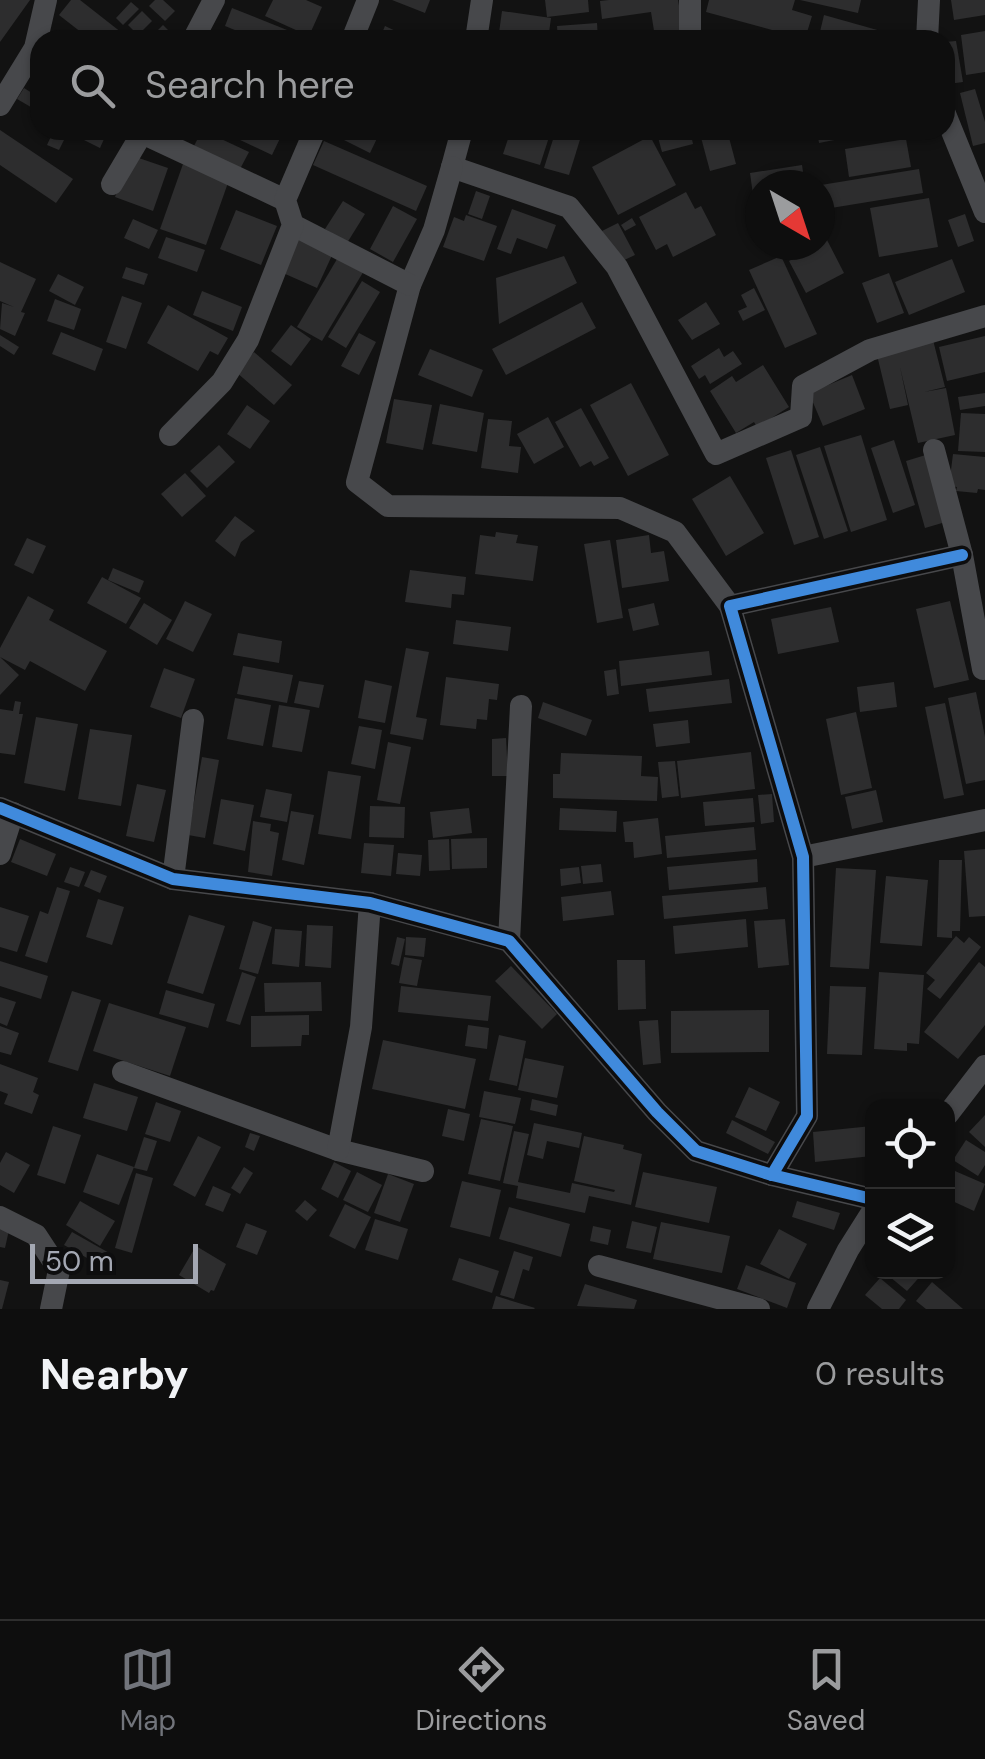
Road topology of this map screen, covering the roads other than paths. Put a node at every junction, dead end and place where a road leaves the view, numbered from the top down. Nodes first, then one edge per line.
1 (46, 0) edge
2 (214, 0) edge
3 (368, 0) edge
4 (482, 0) edge
5 (690, 0) edge
6 (929, 0) edge
7 (690, 29) dead end
8 (39, 30) edge
9 (198, 30) edge
10 (356, 30) edge
11 (478, 30) edge
12 (927, 30) edge
13 (30, 56) edge
14 (0, 105) edge
15 (955, 138) edge
16 (138, 140) edge
17 (160, 140) edge
18 (311, 140) edge
19 (459, 140) edge
20 (452, 166) junction
21 (112, 184) dead end
22 (285, 200) junction
23 (985, 212) edge
24 (293, 225) junction
25 (410, 284) junction
26 (985, 316) edge
27 (170, 435) dead end
28 (934, 450) dead end
29 (962, 555) junction
30 (730, 606) junction
31 (983, 669) edge
32 (522, 706) dead end
33 (193, 720) dead end
34 (6, 810) edge
35 (985, 820) edge
36 (0, 854) edge
37 (803, 858) junction
38 (172, 879) junction
39 (370, 903) junction
40 (508, 941) junction
41 (985, 1066) edge
42 (123, 1072) dead end
43 (955, 1105) edge
44 (338, 1150) junction
45 (424, 1170) dead end
46 (772, 1176) junction
47 (865, 1197) edge
48 (0, 1218) edge
49 (865, 1223) edge
50 (598, 1266) dead end
51 (51, 1309) edge
52 (759, 1309) edge
53 (818, 1309) edge

1 - 8 street
2 - 9 street
3 - 10 street
4 - 11 street
5 - 7 street
6 - 12 street
13 - 14 street
15 - 23 street
16 - 21 street
17 - 22 street
18 - 22 street
19 - 20 street
20 - 25 street
20 - 26 street
22 - 24 street
24 - 25 street
24 - 27 street
25 - 30 street
28 - 29 street
29 - 30 street
29 - 31 street
30 - 37 street
32 - 40 street
33 - 38 street
34 - 36 street
34 - 38 street
35 - 37 street
37 - 46 street
38 - 39 street
39 - 40 street
39 - 44 street
40 - 46 street
41 - 43 street
42 - 44 street
44 - 45 street
46 - 47 street
48 - 51 street
49 - 53 street
50 - 52 street

